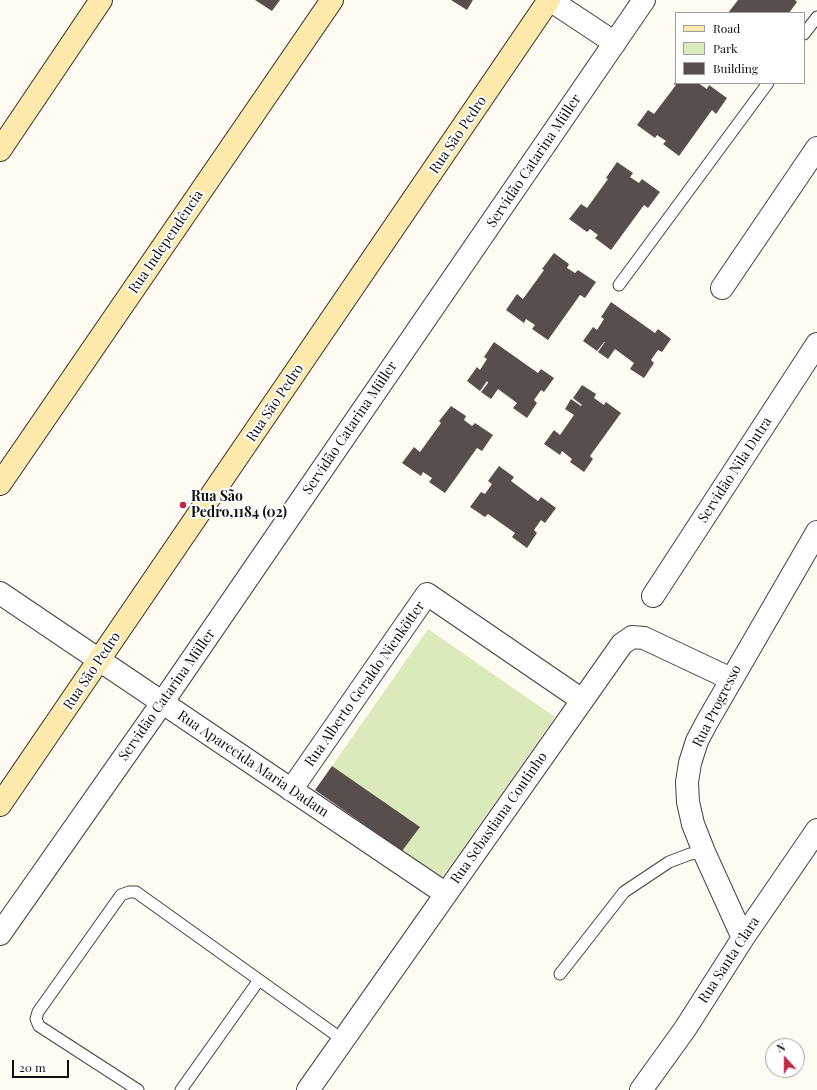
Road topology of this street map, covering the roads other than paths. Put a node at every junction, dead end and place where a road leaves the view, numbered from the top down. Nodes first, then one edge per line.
1 (101, 0) edge
2 (332, 0) edge
3 (550, 0) edge
4 (644, 0) edge
5 (817, 17) edge
6 (805, 33) edge
7 (615, 43) junction
8 (767, 84) edge
9 (817, 148) edge
10 (0, 150) edge
11 (619, 284) dead end
12 (722, 288) dead end
13 (817, 344) edge
14 (0, 484) edge
15 (817, 532) edge
16 (0, 593) edge
17 (654, 596) dead end
18 (100, 660) junction
19 (730, 679) junction
20 (582, 700) junction
21 (162, 702) junction
22 (291, 790) junction
23 (0, 806) edge
24 (817, 830) edge
25 (704, 852) junction
26 (446, 894) junction
27 (0, 934) edge
28 (742, 938) junction
29 (560, 974) dead end
30 (259, 980) junction
31 (343, 1040) junction
32 (138, 1090) edge
33 (181, 1090) edge
34 (308, 1090) edge
35 (641, 1090) edge

1 - 10 street
2 - 14 street, Rua Independência
3 - 7 street
3 - 18 street, Rua São Pedro
4 - 7 street, Servidão Catarina Müller
5 - 6 lane
7 - 21 street, Servidão Catarina Müller
8 - 11 lane
9 - 12 street
13 - 17 street, Servidão Nila Dutra
15 - 19 street, Rua Progresso
16 - 18 street, Rua Aparecida Maria Dadam
18 - 21 street, Rua Aparecida Maria Dadam
18 - 23 street, Rua São Pedro
19 - 20 street, Rua Sebastiana Coutinho
19 - 25 street, Rua Progresso
20 - 22 street, Rua Alberto Geraldo Nienkötter
20 - 26 street, Rua Sebastiana Coutinho
21 - 22 street, Rua Aparecida Maria Dadam
21 - 27 street, Servidão Catarina Müller
22 - 26 street, Rua Aparecida Maria Dadam
24 - 28 street, Rua Santa Clara
25 - 28 street, Rua Progresso
25 - 29 lane
26 - 31 street, Rua Sebastiana Coutinho
28 - 35 street, Rua Santa Clara
30 - 31 lane
30 - 32 lane
30 - 33 lane
31 - 34 street, Rua Sebastiana Coutinho

